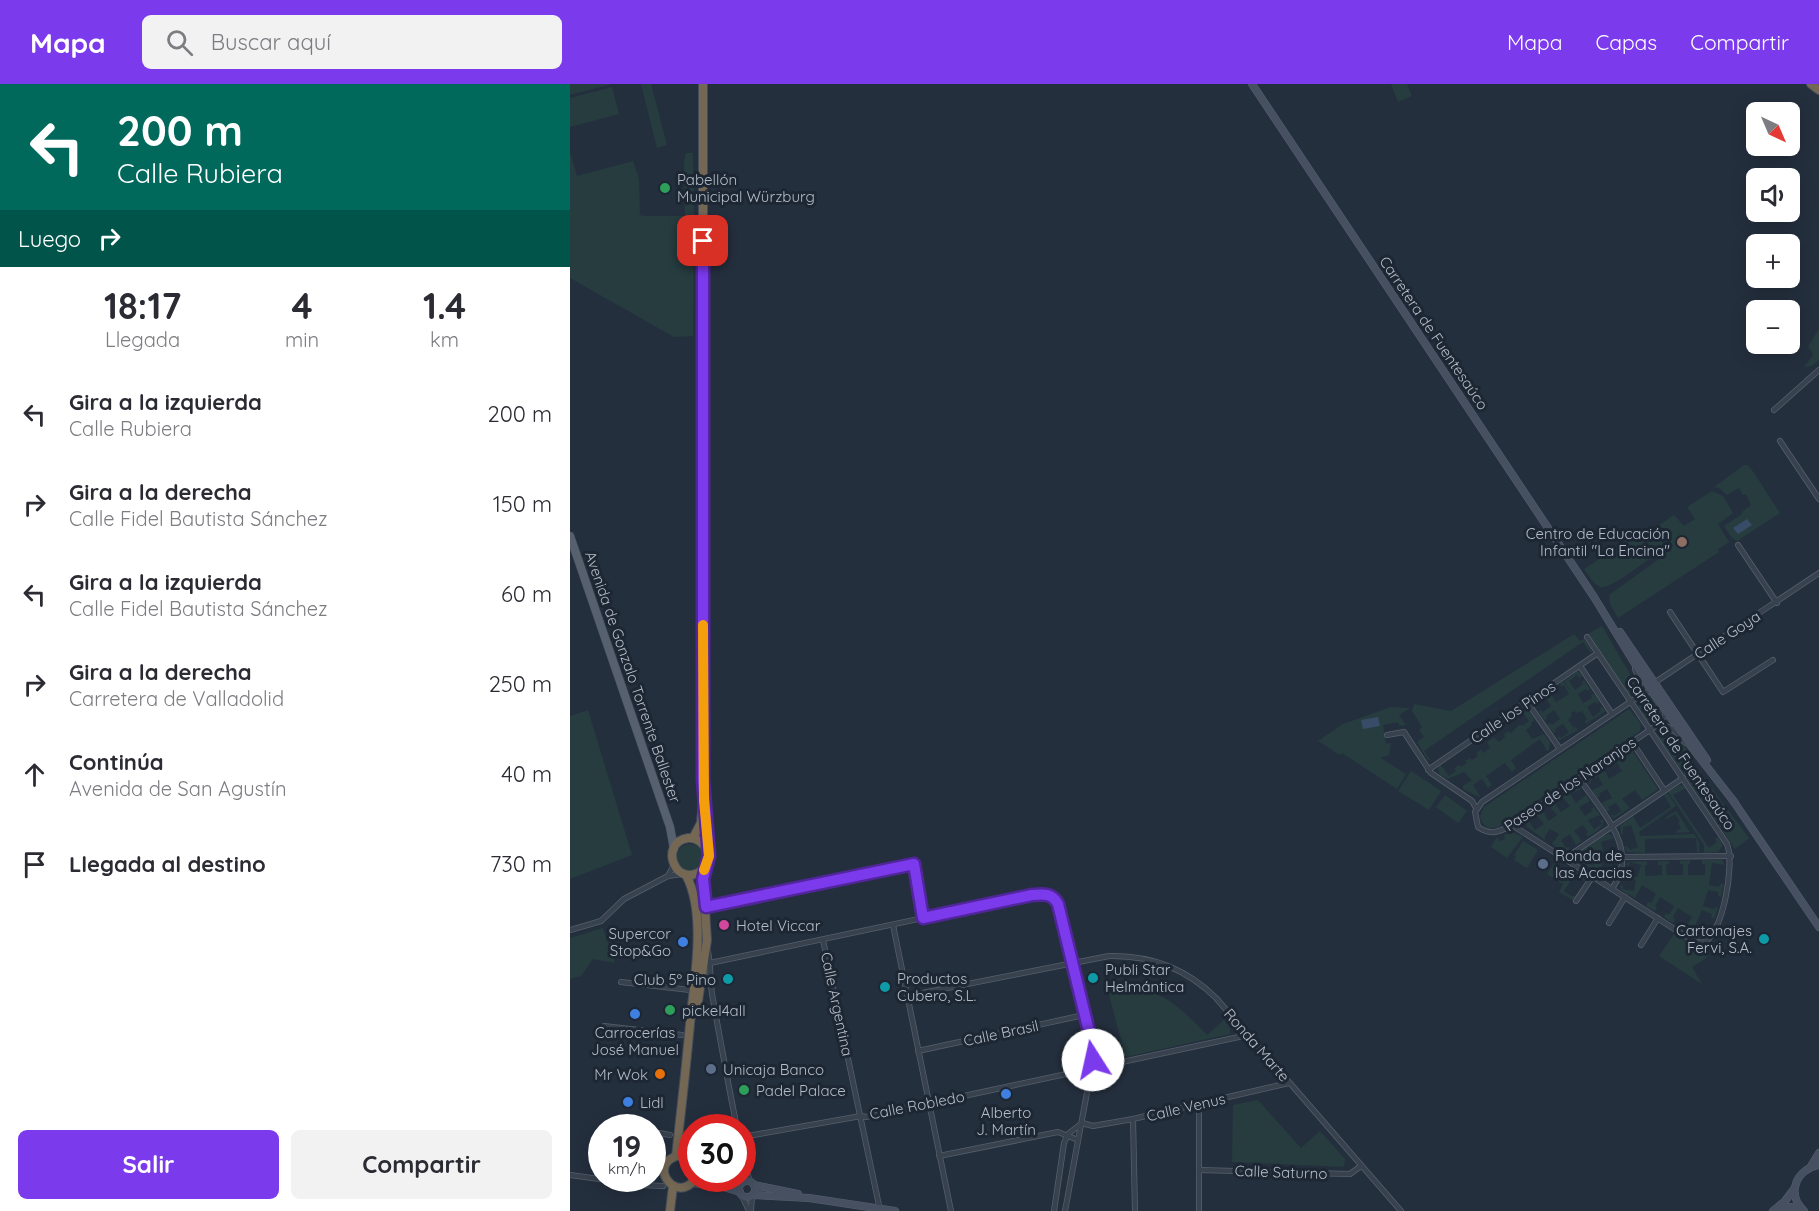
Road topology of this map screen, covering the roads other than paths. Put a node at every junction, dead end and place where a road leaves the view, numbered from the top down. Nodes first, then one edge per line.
1 (703, 84) edge
2 (1252, 84) edge
3 (1811, 84) edge
4 (1819, 90) edge
5 (1819, 370) edge
6 (1774, 410) dead end
7 (1780, 441) dead end
8 (1819, 499) edge
9 (570, 536) edge
10 (1738, 544) dead end
11 (1819, 573) edge
12 (1594, 597) junction
13 (1777, 603) junction
14 (1670, 612) dead end
15 (1587, 637) dead end
16 (1598, 653) junction
17 (1698, 654) junction
18 (1629, 656) junction
19 (1773, 660) dead end
20 (1580, 666) junction
21 (1653, 686) junction
22 (1636, 698) junction
23 (1527, 702) junction
24 (1630, 702) junction
25 (1669, 710) junction
26 (1612, 714) junction
27 (1657, 725) junction
28 (1650, 730) junction
29 (1387, 735) dead end
30 (1632, 742) junction
31 (1693, 749) junction
32 (1560, 750) junction
33 (1428, 770) junction
34 (1579, 778) junction
35 (1683, 778) junction
36 (1664, 790) junction
37 (704, 800) junction
38 (1735, 803) junction
39 (1476, 808) junction
40 (1512, 825) junction
41 (1612, 826) junction
42 (670, 827) junction
43 (688, 839) junction
44 (674, 849) junction
45 (707, 850) junction
46 (1731, 856) junction
47 (1623, 857) junction
48 (1567, 860) junction
49 (674, 865) junction
50 (704, 868) junction
51 (685, 874) junction
52 (668, 876) junction
53 (1593, 876) junction
54 (1612, 889) junction
55 (1625, 897) junction
56 (1576, 901) dead end
57 (706, 907) junction
58 (923, 918) junction
59 (1658, 918) junction
60 (1609, 923) dead end
61 (893, 925) junction
62 (1819, 927) edge
63 (570, 930) edge
64 (823, 940) junction
65 (1641, 945) dead end
66 (706, 946) junction
67 (1071, 962) junction
68 (710, 963) junction
69 (621, 982) dead end
70 (690, 990) dead end
71 (907, 996) junction
72 (1084, 1015) junction
73 (604, 1026) dead end
74 (682, 1035) dead end
75 (1248, 1035) junction
76 (918, 1052) junction
77 (686, 1067) junction
78 (1090, 1070) junction
79 (1289, 1083) junction
80 (928, 1104) junction
81 (1199, 1104) junction
82 (734, 1114) edge
83 (861, 1116) junction
84 (1133, 1119) junction
85 (1082, 1123) junction
86 (666, 1134) edge
87 (670, 1134) dead end
88 (1068, 1134) junction
89 (756, 1135) edge
90 (1078, 1140) junction
91 (1819, 1153) edge
92 (676, 1156) joint
93 (939, 1156) junction
94 (1819, 1165) edge
95 (1811, 1166) junction
96 (1361, 1167) junction
97 (1199, 1170) junction
98 (570, 1175) edge
99 (756, 1185) edge
100 (668, 1186) junction
101 (678, 1188) edge
102 (1794, 1189) junction
103 (736, 1192) edge
104 (754, 1192) edge
105 (741, 1194) junction
106 (752, 1195) junction
107 (809, 1198) junction
108 (1802, 1209) edge
109 (880, 1210) edge
110 (670, 1211) edge
111 (750, 1211) edge
112 (895, 1211) edge
113 (951, 1211) edge
114 (1054, 1211) edge
115 (1065, 1211) edge
116 (1135, 1211) edge
117 (1199, 1211) edge
118 (1401, 1211) edge
119 (1774, 1211) edge

1 - 37 highway
2 - 12 main road, Carretera de Fuentesaúco
3 - 4 highway
5 - 6 street
7 - 8 street
9 - 42 main road, Avenida de Gonzalo Torrente Ballester
10 - 13 street, Calle Goya
11 - 13 street
12 - 18 main road, Carretera de Fuentesaúco
12 - 21 main road, Carretera de Fuentesaúco
13 - 17 street, Calle Goya
14 - 17 street
15 - 16 street, Carretera de Fuentesaúco
16 - 20 street, Calle los Pinos
16 - 24 street, Carretera de Fuentesaúco
17 - 19 street
17 - 21 street, Calle Goya
18 - 21 main road, Carretera de Fuentesaúco
18 - 22 street
20 - 23 street, Calle los Pinos
20 - 26 street
21 - 22 street
21 - 25 main road
22 - 24 street
23 - 32 street
23 - 33 street, Calle los Pinos
24 - 26 street
24 - 28 street, Carretera de Fuentesaúco
25 - 27 street, Paseo de los Naranjos
25 - 31 main road, Carretera de Fuentesaúco
25 - 38 main road, Carretera de Fuentesaúco
26 - 32 street
27 - 28 street, Paseo de los Naranjos
27 - 31 street
28 - 30 street, Paseo de los Naranjos
28 - 35 street, Carretera de Fuentesaúco
29 - 33 street
30 - 34 street, Paseo de los Naranjos
30 - 36 street
31 - 38 main road, Carretera de Fuentesaúco
32 - 39 street
33 - 39 street
34 - 40 street, Paseo de los Naranjos
34 - 41 street
35 - 36 street
35 - 46 street, Carretera de Fuentesaúco
36 - 41 street
37 - 43 highway
37 - 45 highway
38 - 62 main road, Carretera de Fuentesaúco
39 - 40 street, Paseo de los Naranjos
40 - 48 street
41 - 47 street
41 - 48 street
42 - 43 main road, Avenida de Gonzalo Torrente Ballester
42 - 44 main road, Avenida de Gonzalo Torrente Ballester
43 - 44 highway
43 - 45 highway
44 - 49 highway
45 - 50 highway
46 - 47 street
46 - 59 street
47 - 54 street
48 - 53 street
49 - 51 highway
49 - 52 street
50 - 51 highway
50 - 57 highway
51 - 52 street
51 - 77 highway
52 - 63 street
53 - 54 street
53 - 56 street
54 - 55 street
55 - 59 street
55 - 60 street
57 - 58 street
57 - 66 highway
58 - 61 street
58 - 67 street
59 - 65 street
61 - 64 street
61 - 71 street
64 - 68 street
64 - 83 street, Calle Argentina
66 - 68 street
66 - 77 highway
67 - 71 street, Ronda Marte
67 - 72 street
67 - 75 street, Ronda Marte
68 - 82 street
69 - 70 street
71 - 76 street
72 - 76 street, Calle Brasil
72 - 78 street
73 - 74 street
75 - 78 street, Calle Robledo
75 - 79 street, Ronda Marte
76 - 80 street
77 - 92 highway
78 - 80 street, Calle Robledo
78 - 85 street
79 - 81 street, Calle Venus
79 - 96 street, Ronda Marte
80 - 83 street, Calle Robledo
80 - 93 street
81 - 84 street, Calle Venus
81 - 97 street
83 - 89 street, Calle Robledo
83 - 109 street, Calle Argentina
84 - 85 street, Calle Venus
84 - 116 street
85 - 88 street
85 - 90 street
86 - 87 street
88 - 90 street
88 - 93 street
88 - 114 street
90 - 115 street
91 - 95 main road
92 - 100 highway
93 - 113 street
94 - 95 main road
95 - 102 main road
96 - 97 street, Calle Saturno
96 - 118 street, Ronda Marte
97 - 117 street
98 - 100 street
99 - 107 main road
100 - 101 highway
100 - 110 highway
102 - 108 main road
102 - 119 main road
103 - 105 main road
104 - 106 main road
105 - 106 main road
105 - 111 street
106 - 107 main road
106 - 111 street
107 - 109 main road
108 - 119 main road
109 - 112 main road

